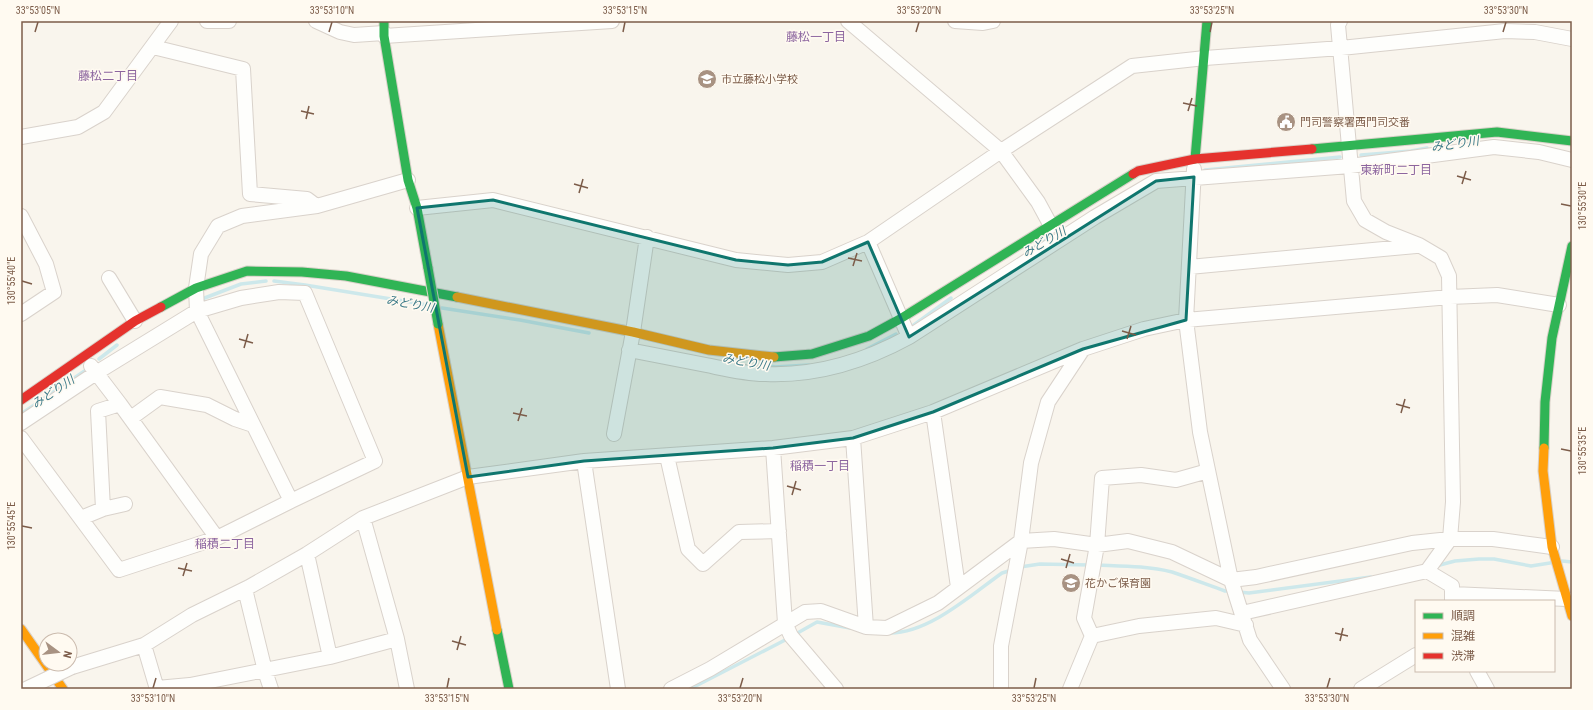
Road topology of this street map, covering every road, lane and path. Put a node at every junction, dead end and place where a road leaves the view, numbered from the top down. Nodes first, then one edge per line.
1 (171, 21) edge
2 (207, 21) edge
3 (229, 21) edge
4 (316, 21) edge
5 (612, 21) edge
6 (848, 21) edge
7 (955, 21) edge
8 (993, 21) edge
9 (1207, 21) edge
10 (1340, 21) edge
11 (384, 30) edge
12 (1572, 39) edge
13 (153, 47) junction
14 (1341, 48) junction
15 (1205, 58) junction
16 (21, 137) edge
17 (1572, 141) edge
18 (1350, 145) junction
19 (1002, 151) junction
20 (1195, 159) junction
21 (1572, 160) edge
22 (1350, 166) junction
23 (1194, 177) junction
24 (408, 180) junction
25 (317, 206) junction
26 (417, 208) junction
27 (21, 216) edge
28 (1051, 226) junction
29 (648, 237) junction
30 (868, 242) junction
31 (1419, 245) junction
32 (1572, 246) edge
33 (1189, 267) junction
34 (109, 278) dead end
35 (196, 288) junction
36 (1450, 297) junction
37 (1559, 305) junction
38 (197, 311) junction
39 (21, 314) edge
40 (900, 319) junction
41 (1186, 320) junction
42 (135, 321) junction
43 (633, 332) junction
44 (909, 337) junction
45 (1083, 348) junction
46 (629, 350) junction
47 (84, 356) junction
48 (96, 373) junction
49 (21, 400) edge
50 (120, 404) junction
51 (933, 412) junction
52 (131, 418) junction
53 (21, 423) edge
54 (253, 425) junction
55 (614, 434) dead end
56 (21, 438) edge
57 (853, 438) junction
58 (773, 448) junction
59 (667, 456) junction
60 (584, 461) junction
61 (1208, 471) junction
62 (468, 476) junction
63 (291, 501) junction
64 (125, 504) dead end
65 (103, 509) junction
66 (81, 518) junction
67 (363, 518) junction
68 (779, 531) junction
69 (217, 538) junction
70 (1450, 539) junction
71 (1021, 541) junction
72 (1097, 545) junction
73 (1553, 550) junction
74 (307, 554) junction
75 (1427, 571) junction
76 (1231, 580) junction
77 (958, 587) junction
78 (245, 589) junction
79 (1452, 598) edge
80 (1567, 599) junction
81 (1572, 616) edge
82 (1244, 619) junction
83 (786, 623) junction
84 (866, 626) junction
85 (21, 629) edge
86 (1092, 636) junction
87 (397, 639) junction
88 (144, 645) junction
89 (1415, 656) edge
90 (330, 657) junction
91 (265, 671) junction
92 (33, 672) dead end
93 (1478, 672) edge
94 (1378, 685) edge
95 (26, 689) edge
96 (44, 689) edge
97 (63, 689) edge
98 (157, 689) edge
99 (271, 689) edge
100 (406, 689) edge
101 (509, 689) edge
102 (618, 689) edge
103 (671, 689) edge
104 (836, 689) edge
105 (1001, 689) edge
106 (1070, 689) edge
107 (1283, 689) edge
108 (1361, 689) edge
109 (1487, 689) edge

1 - 13 street
2 - 3 street
4 - 11 street
5 - 11 street
6 - 19 street
7 - 8 street
9 - 15 main road
10 - 14 street
11 - 24 main road
12 - 14 street
13 - 16 street
13 - 25 street
14 - 15 street
14 - 18 street
15 - 19 street
15 - 20 main road
17 - 18 main road
18 - 20 main road
18 - 22 street
19 - 28 street
19 - 30 street
20 - 23 street
20 - 28 main road
21 - 22 street
22 - 23 street
22 - 31 street
23 - 33 street
23 - 44 street
24 - 25 street
24 - 26 main road
25 - 35 street
26 - 29 street
26 - 62 main road, bridge
27 - 39 street
28 - 40 main road
29 - 30 street
29 - 43 street
30 - 40 street
31 - 33 street
31 - 36 street
32 - 37 main road
33 - 41 street
34 - 42 street
35 - 38 street
35 - 42 main road
35 - 43 main road
36 - 37 street
36 - 41 street
36 - 70 street
37 - 73 main road
38 - 48 street
38 - 54 street
38 - 63 street
40 - 43 main road
40 - 44 street
41 - 45 street
41 - 61 street
42 - 47 main road
43 - 46 street
44 - 46 street
45 - 51 street
45 - 71 street
46 - 55 street
47 - 48 street
47 - 49 main road
48 - 50 street
48 - 53 street
50 - 52 street
50 - 65 street
51 - 57 street
51 - 77 street
52 - 54 street
52 - 69 street
54 - 63 street
56 - 66 street
57 - 58 street
57 - 84 street
58 - 59 street
58 - 68 street
59 - 60 street
59 - 68 street
60 - 62 street
60 - 102 street
61 - 72 street
61 - 76 street
62 - 67 street
62 - 101 main road
63 - 69 street
64 - 65 street
65 - 66 street
66 - 69 street
67 - 74 street
67 - 87 street
68 - 83 street
70 - 73 street
70 - 75 street
70 - 76 street
71 - 72 street
71 - 77 street
71 - 105 street
72 - 76 street
72 - 86 street
73 - 80 main road
74 - 78 street
74 - 90 street
75 - 79 street
75 - 82 street
76 - 82 street
77 - 84 street
78 - 88 street
78 - 91 street
79 - 80 street
80 - 81 main road
82 - 86 street
82 - 107 street
83 - 84 street
83 - 103 street
83 - 104 street
85 - 97 main road
86 - 106 street
87 - 90 street
87 - 100 street
88 - 95 street, bridge
88 - 98 street
89 - 94 street
90 - 91 street
91 - 98 street
91 - 99 street
92 - 96 main road
93 - 109 street
94 - 108 street

